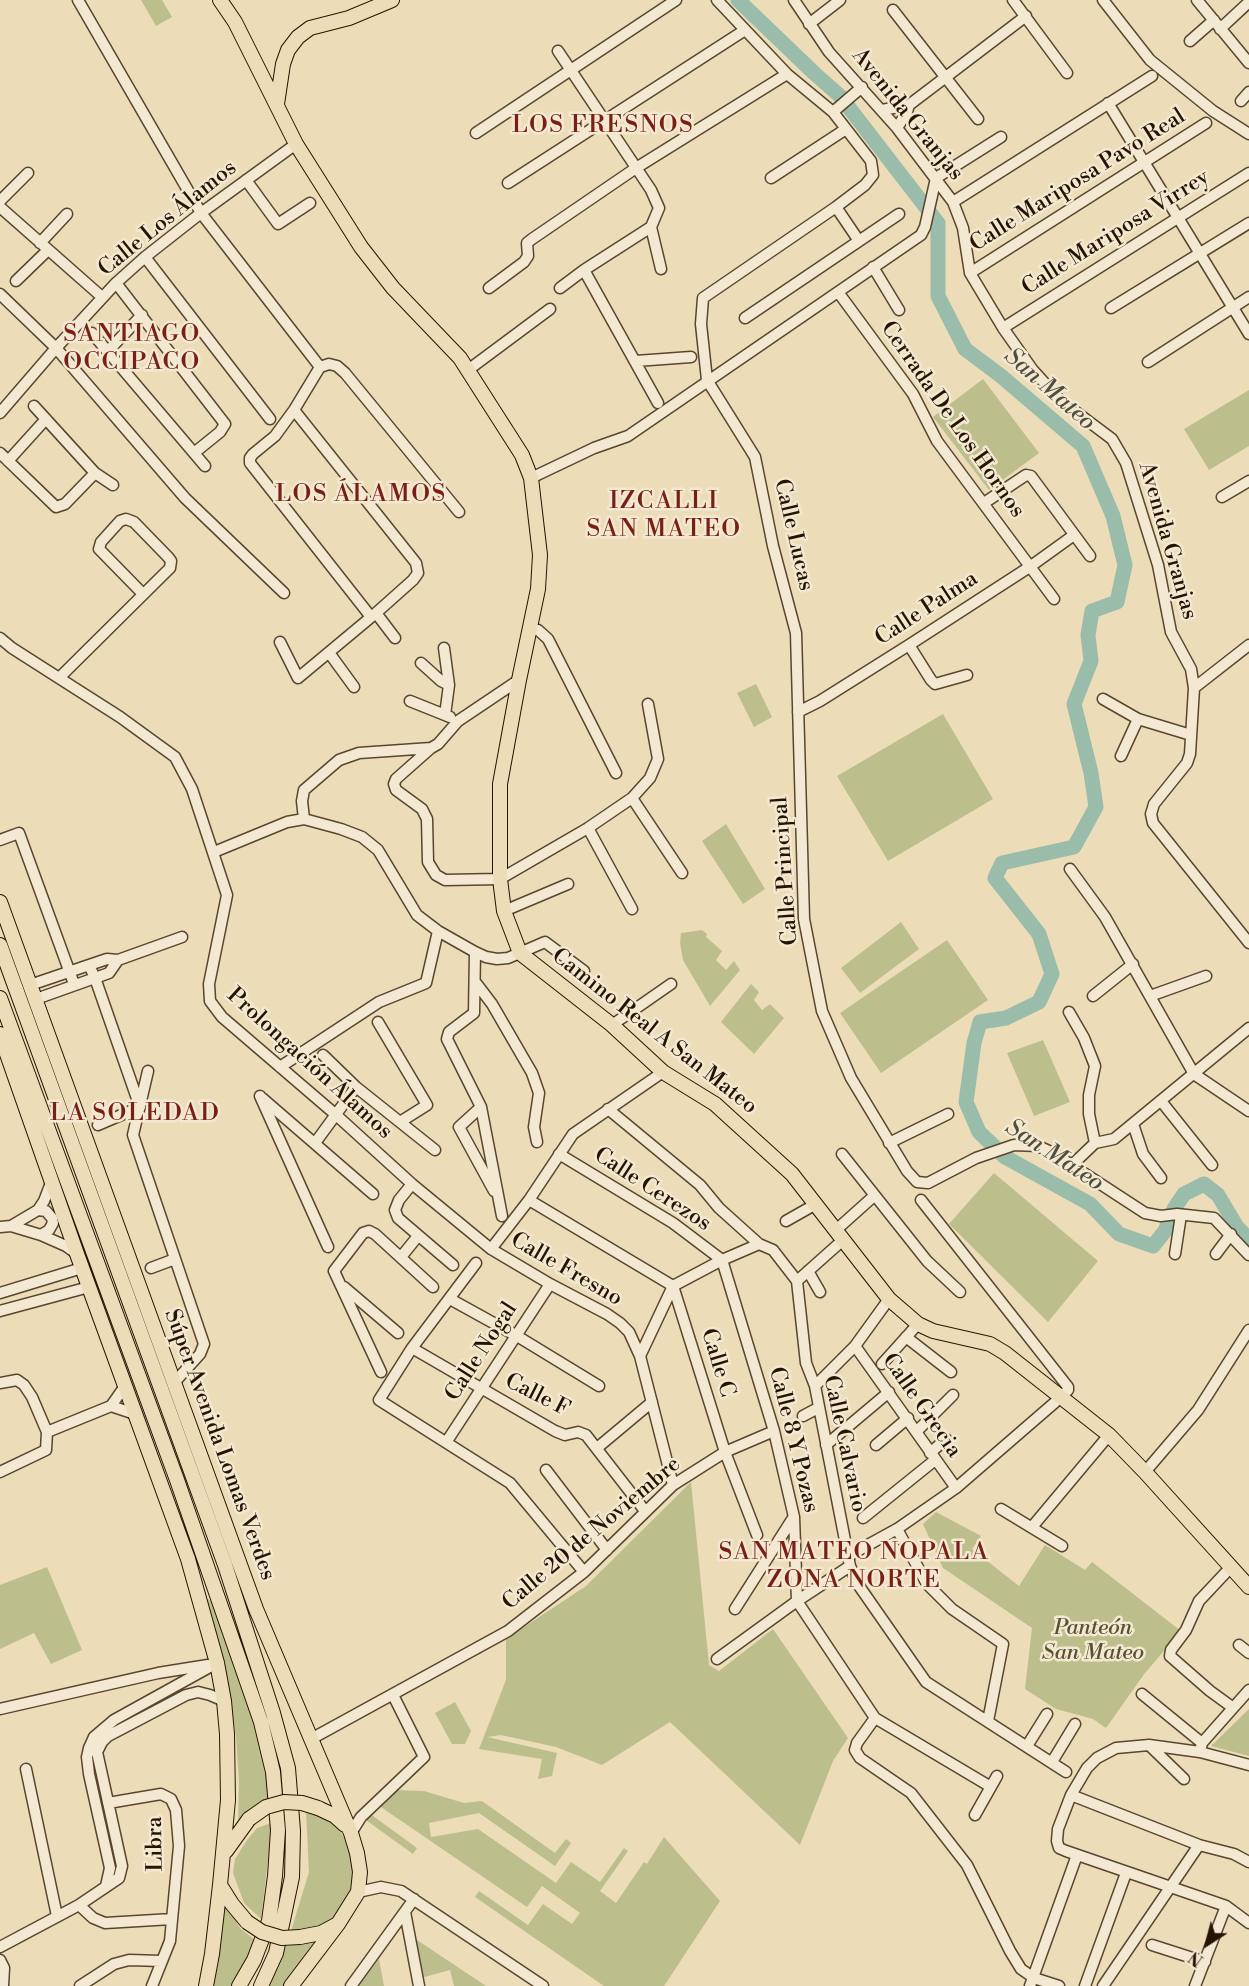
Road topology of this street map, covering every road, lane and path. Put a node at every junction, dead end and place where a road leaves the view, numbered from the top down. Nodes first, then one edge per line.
1 (78, 0) edge
2 (220, 0) edge
3 (392, 0) edge
4 (676, 0) edge
5 (717, 0) edge
6 (794, 0) edge
7 (840, 0) edge
8 (1013, 0) edge
9 (1103, 0) edge
10 (1197, 0) edge
11 (1249, 2) edge
12 (893, 10) dead end
13 (1026, 16) junction
14 (809, 24) junction
15 (1217, 24) junction
16 (745, 30) junction
17 (1190, 41) dead end
18 (558, 51) dead end
19 (1249, 63) edge
20 (570, 70) junction
21 (1067, 73) dead end
22 (787, 74) junction
23 (945, 76) junction
24 (1152, 76) dead end
25 (859, 90) junction
26 (1249, 92) edge
27 (1241, 101) dead end
28 (1108, 103) junction
29 (277, 104) junction
30 (909, 105) junction
31 (836, 110) junction
32 (882, 110) junction
33 (978, 119) dead end
34 (604, 120) junction
35 (1206, 123) dead end
36 (897, 128) junction
37 (846, 129) junction
38 (476, 133) dead end
39 (1249, 134) edge
40 (1001, 137) dead end
41 (296, 144) junction
42 (1144, 164) junction
43 (636, 168) junction
44 (1249, 172) edge
45 (28, 173) dead end
46 (771, 178) dead end
47 (936, 178) junction
48 (246, 180) junction
49 (508, 183) dead end
50 (0, 201) edge
51 (953, 202) junction
52 (310, 203) dead end
53 (836, 207) junction
54 (2, 213) edge
55 (201, 213) junction
56 (67, 214) dead end
57 (899, 214) dead end
58 (1177, 216) junction
59 (1249, 223) edge
60 (651, 227) junction
61 (859, 241) junction
62 (44, 246) junction
63 (1199, 253) junction
64 (145, 257) junction
65 (873, 267) junction
66 (661, 269) dead end
67 (584, 270) junction
68 (970, 273) junction
69 (16, 281) dead end
70 (116, 283) junction
71 (489, 288) dead end
72 (560, 288) dead end
73 (838, 292) junction
74 (0, 294) edge
75 (102, 297) junction
76 (1249, 297) edge
77 (1111, 308) dead end
78 (1233, 308) junction
79 (550, 309) dead end
80 (899, 310) dead end
81 (142, 315) junction
82 (745, 318) dead end
83 (1003, 328) junction
84 (92, 333) dead end
85 (1249, 334) edge
86 (56, 348) junction
87 (108, 351) junction
88 (691, 357) dead end
89 (636, 361) junction
90 (1148, 362) dead end
91 (320, 367) junction
92 (468, 370) junction
93 (707, 380) junction
94 (658, 403) dead end
95 (34, 406) dead end
96 (294, 410) junction
97 (0, 413) edge
98 (270, 418) dead end
99 (46, 419) junction
100 (194, 453) junction
101 (4, 457) edge
102 (205, 466) dead end
103 (95, 473) junction
104 (531, 478) junction
105 (1249, 481) edge
106 (113, 485) dead end
107 (1222, 497) dead end
108 (984, 503) junction
109 (459, 512) dead end
110 (1074, 535) junction
111 (1090, 556) dead end
112 (1031, 566) junction
113 (284, 593) dead end
114 (143, 594) junction
115 (1054, 599) dead end
116 (374, 615) junction
117 (529, 629) junction
118 (0, 638) edge
119 (395, 638) dead end
120 (280, 642) dead end
121 (909, 645) junction
122 (1249, 645) edge
123 (444, 648) dead end
124 (330, 654) junction
125 (421, 663) dead end
126 (967, 675) dead end
127 (60, 677) junction
128 (519, 680) junction
129 (449, 685) junction
130 (354, 687) dead end
131 (1194, 688) junction
132 (1103, 699) dead end
133 (410, 701) dead end
134 (648, 704) dead end
135 (798, 712) junction
136 (445, 715) junction
137 (1138, 719) junction
138 (458, 721) junction
139 (1191, 735) junction
140 (431, 748) junction
141 (1121, 756) dead end
142 (616, 773) dead end
143 (632, 798) junction
144 (304, 819) junction
145 (588, 828) junction
146 (0, 840) edge
147 (214, 852) junction
148 (1070, 869) dead end
149 (682, 873) dead end
150 (500, 879) junction
151 (568, 884) dead end
152 (0, 903) edge
153 (632, 909) dead end
154 (504, 911) junction
155 (0, 924) edge
156 (438, 931) junction
157 (13, 937) junction
158 (182, 937) dead end
159 (1249, 943) edge
160 (0, 945) edge
161 (475, 952) junction
162 (520, 953) junction
163 (118, 960) junction
164 (1133, 964) junction
165 (89, 965) junction
166 (70, 971) junction
167 (584, 971) dead end
168 (1206, 976) dead end
169 (95, 978) junction
170 (476, 983) junction
171 (74, 984) junction
172 (671, 984) dead end
173 (30, 985) junction
174 (1093, 996) dead end
175 (1150, 996) junction
176 (0, 998) edge
177 (36, 999) junction
178 (1069, 1012) dead end
179 (378, 1022) dead end
180 (612, 1025) junction
181 (1249, 1028) edge
182 (0, 1034) edge
183 (323, 1055) dead end
184 (280, 1066) junction
185 (147, 1071) dead end
186 (663, 1072) junction
187 (1194, 1074) junction
188 (356, 1087) junction
189 (1161, 1101) junction
190 (140, 1107) junction
191 (481, 1107) junction
192 (608, 1109) junction
193 (1249, 1112) edge
194 (335, 1114) junction
195 (948, 1114) dead end
196 (400, 1122) junction
197 (1133, 1124) junction
198 (98, 1125) dead end
199 (537, 1142) dead end
200 (315, 1143) junction
201 (889, 1143) junction
202 (1095, 1143) junction
203 (435, 1150) dead end
204 (559, 1154) junction
205 (842, 1154) dead end
206 (1072, 1165) junction
207 (1212, 1165) dead end
208 (1161, 1178) dead end
209 (52, 1180) junction
210 (412, 1184) junction
211 (373, 1194) dead end
212 (874, 1196) junction
213 (529, 1200) junction
214 (921, 1200) dead end
215 (500, 1201) junction
216 (816, 1203) junction
217 (38, 1210) junction
218 (1179, 1215) junction
219 (502, 1216) dead end
220 (786, 1221) dead end
221 (5, 1227) edge
222 (1230, 1234) junction
223 (41, 1235) junction
224 (840, 1235) junction
225 (418, 1236) junction
226 (759, 1244) junction
227 (327, 1247) dead end
228 (491, 1249) junction
229 (77, 1254) junction
230 (1175, 1254) dead end
231 (1216, 1254) dead end
232 (1249, 1255) edge
233 (401, 1257) junction
234 (175, 1259) junction
235 (722, 1260) junction
236 (476, 1263) dead end
237 (453, 1265) dead end
238 (151, 1268) dead end
239 (76, 1270) junction
240 (808, 1272) junction
241 (798, 1281) junction
242 (550, 1284) junction
243 (341, 1285) junction
244 (673, 1286) junction
245 (433, 1287) dead end
246 (82, 1289) junction
247 (820, 1292) dead end
248 (960, 1292) dead end
249 (0, 1293) edge
250 (450, 1299) junction
251 (889, 1299) junction
252 (0, 1311) edge
253 (912, 1330) junction
254 (1249, 1330) edge
255 (398, 1333) dead end
256 (517, 1336) junction
257 (855, 1347) junction
258 (412, 1348) junction
259 (640, 1356) junction
260 (882, 1364) dead end
261 (381, 1372) dead end
262 (951, 1372) dead end
263 (0, 1383) edge
264 (173, 1384) junction
265 (125, 1386) junction
266 (599, 1386) dead end
267 (815, 1386) junction
268 (481, 1390) junction
269 (889, 1392) junction
270 (952, 1395) dead end
271 (1060, 1398) junction
272 (652, 1402) junction
273 (111, 1406) junction
274 (818, 1408) junction
275 (135, 1414) junction
276 (803, 1416) dead end
277 (908, 1418) junction
278 (774, 1431) junction
279 (917, 1431) junction
280 (47, 1432) junction
281 (1109, 1435) junction
282 (946, 1439) dead end
283 (447, 1442) junction
284 (826, 1445) junction
285 (876, 1445) dead end
286 (597, 1448) junction
287 (725, 1452) junction
288 (933, 1456) junction
289 (546, 1470) dead end
290 (0, 1472) edge
291 (1145, 1472) junction
292 (177, 1480) junction
293 (674, 1485) junction
294 (956, 1488) junction
295 (1001, 1509) dead end
296 (645, 1511) junction
297 (794, 1518) junction
298 (863, 1518) dead end
299 (1032, 1527) junction
300 (897, 1529) junction
301 (228, 1532) junction
302 (757, 1535) dead end
303 (1062, 1546) dead end
304 (607, 1550) junction
305 (186, 1553) junction
306 (849, 1561) junction
307 (1230, 1568) junction
308 (227, 1571) junction
309 (584, 1572) junction
310 (1249, 1587) edge
311 (249, 1590) junction
312 (797, 1601) junction
313 (223, 1607) junction
314 (735, 1609) dead end
315 (1239, 1645) dead end
316 (1249, 1653) edge
317 (717, 1659) dead end
318 (217, 1663) junction
319 (193, 1672) junction
320 (1249, 1690) edge
321 (198, 1692) junction
322 (1142, 1694) dead end
323 (393, 1695) junction
324 (224, 1701) junction
325 (1232, 1707) junction
326 (0, 1709) edge
327 (1047, 1714) dead end
328 (874, 1718) junction
329 (988, 1721) junction
330 (1075, 1724) dead end
331 (311, 1739) junction
332 (1149, 1745) junction
333 (1027, 1746) junction
334 (1201, 1747) junction
335 (1052, 1762) junction
336 (1249, 1765) edge
337 (26, 1769) dead end
338 (1066, 1772) dead end
339 (997, 1776) dead end
340 (1184, 1779) dead end
341 (991, 1787) junction
342 (1071, 1795) junction
343 (108, 1803) junction
344 (975, 1815) dead end
345 (350, 1831) junction
346 (1199, 1845) junction
347 (224, 1855) junction
348 (1077, 1855) junction
349 (1249, 1862) edge
350 (1126, 1873) junction
351 (220, 1885) junction
352 (106, 1886) junction
353 (1169, 1887) junction
354 (358, 1888) junction
355 (414, 1899) junction
356 (79, 1905) junction
357 (1226, 1906) junction
358 (405, 1912) junction
359 (57, 1916) junction
360 (172, 1919) junction
361 (1249, 1923) edge
362 (338, 1924) junction
363 (1152, 1945) dead end
364 (0, 1947) edge
365 (0, 1960) edge
366 (161, 1961) junction
367 (1205, 1962) junction
368 (1032, 1982) edge
369 (262, 1985) edge
370 (3, 1986) edge
371 (80, 1986) edge
372 (152, 1986) edge
373 (206, 1986) edge
374 (239, 1986) edge
375 (291, 1986) edge
376 (351, 1986) edge
377 (419, 1986) edge
378 (543, 1986) edge
379 (1059, 1986) edge
380 (1084, 1986) edge
381 (1103, 1986) edge
382 (1195, 1986) edge

1 - 55 street
2 - 29 main road, Camino Real A San Mateo
3 - 29 main road
4 - 20 street
5 - 16 street
6 - 14 street, Avenida Granjas
7 - 14 street
8 - 13 street
9 - 39 street
10 - 15 street
11 - 15 street
12 - 23 street
13 - 21 street
13 - 23 street
14 - 25 street, Avenida Granjas
15 - 17 street
15 - 19 street
16 - 22 street
16 - 34 street
18 - 20 street
20 - 34 street
20 - 38 street
22 - 31 street
22 - 43 street
23 - 30 street
23 - 33 street
24 - 28 street
25 - 31 street
25 - 32 street, Avenida Granjas
26 - 27 street
28 - 42 street
28 - 51 street
29 - 41 main road, Camino Real A San Mateo
30 - 32 street
30 - 36 street
31 - 37 street
32 - 36 street, Avenida Granjas
34 - 43 street
34 - 49 street
35 - 42 street, Calle Mariposa Pavo Real
36 - 47 street, Avenida Granjas
37 - 46 street
37 - 53 street
40 - 47 street
41 - 48 street, Calle Los Álamos
41 - 92 main road, Camino Real A San Mateo
42 - 58 street
42 - 68 street, Calle Mariposa Pavo Real
43 - 60 street
43 - 71 street
44 - 58 street, Calle Mariposa Virrey
45 - 50 street
47 - 51 street, Avenida Granjas
47 - 65 street
48 - 52 street
48 - 55 street, Calle Los Álamos
51 - 68 street, Avenida Granjas
53 - 61 street
53 - 93 street
54 - 62 street
55 - 64 street, Calle Los Álamos
55 - 91 street
56 - 62 street
57 - 61 street
58 - 63 street
58 - 83 street, Calle Mariposa Virrey
59 - 63 street
60 - 66 street
60 - 67 street
61 - 82 street
62 - 69 street
62 - 75 street
63 - 77 street
63 - 78 street
64 - 70 street, Calle Los Álamos
64 - 98 street
65 - 73 street
65 - 80 street
67 - 72 street
67 - 89 street
68 - 83 street, Avenida Granjas
70 - 75 street, Calle Los Álamos
70 - 81 street
73 - 93 street
73 - 108 street, Cerrada De Los Hornos
74 - 86 street
75 - 86 street, Calle Los Álamos
76 - 78 street
78 - 85 street
78 - 90 street
79 - 92 street
81 - 87 street
81 - 100 street
83 - 131 street, Avenida Granjas
84 - 87 street
86 - 97 street, Calle Los Álamos
86 - 113 street
87 - 100 street
88 - 89 street
89 - 94 street
91 - 96 street
91 - 109 street
92 - 104 main road, Camino Real A San Mateo
93 - 104 street
93 - 135 street, Calle Lucas
95 - 99 street
96 - 116 street
96 - 116 street
99 - 101 street
99 - 103 street
100 - 102 street
101 - 103 street
103 - 106 street
104 - 117 main road, Camino Real A San Mateo
105 - 107 street
108 - 110 street
108 - 112 street, Cerrada De Los Hornos
110 - 111 street
110 - 112 street, Calle Palma
112 - 115 street, Cerrada De Los Hornos
112 - 121 street, Calle Palma
114 - 114 street
114 - 127 street
116 - 119 street
116 - 124 street
117 - 128 main road, Camino Real A San Mateo
117 - 142 street
118 - 127 street, Prolongación Álamos
120 - 124 street
121 - 126 street
121 - 135 street, Calle Palma
122 - 131 street
123 - 129 street
124 - 130 street
125 - 129 street
127 - 147 street, Prolongación Álamos
128 - 138 street
128 - 150 main road, Camino Real A San Mateo
129 - 136 street
131 - 139 street, Avenida Granjas
132 - 137 street
133 - 136 street
134 - 143 street
135 - 201 street, Calle Principal
136 - 138 street
137 - 139 street
137 - 141 street
138 - 140 street
139 - 159 street, Avenida Granjas
140 - 144 street
140 - 150 street
143 - 145 street
143 - 149 street
144 - 147 street
144 - 156 street
145 - 150 street
145 - 153 street
146 - 166 street
147 - 184 street, Prolongación Álamos
148 - 164 street
150 - 154 main road, Camino Real A San Mateo
151 - 154 street
152 - 157 main road, Súper Avenida Lomas Verdes
154 - 162 main road, Camino Real A San Mateo
155 - 157 main road
156 - 161 street
156 - 184 street
157 - 173 main road, Súper Avenida Lomas Verdes
158 - 163 street
160 - 308 main road, Súper Avenida Lomas Verdes
161 - 162 street
161 - 170 street
162 - 167 street
162 - 180 main road, Camino Real A San Mateo
163 - 165 street
163 - 169 street
164 - 174 street
164 - 175 street
165 - 166 street
165 - 169 street
166 - 171 street
166 - 173 street
168 - 175 street
169 - 171 street
169 - 190 street
170 - 191 street
170 - 199 street
171 - 177 street
172 - 180 street
173 - 177 main road, Súper Avenida Lomas Verdes
175 - 187 street
176 - 292 main road
177 - 264 main road, Súper Avenida Lomas Verdes
178 - 202 street
179 - 196 street
180 - 186 main road, Camino Real A San Mateo
181 - 187 street
182 - 209 main road
183 - 188 street
184 - 194 street, Prolongación Álamos
185 - 190 street
186 - 192 street
186 - 216 main road, Camino Real A San Mateo
187 - 189 street
187 - 193 street
188 - 194 street
188 - 196 street
189 - 197 street
189 - 207 street
190 - 198 street
190 - 234 street
191 - 215 street
191 - 215 street
192 - 204 street
192 - 226 street
194 - 200 street
194 - 210 street, Prolongación Álamos
195 - 201 street
196 - 203 street
197 - 202 street
197 - 208 street
200 - 211 street
200 - 227 street
201 - 206 street, Calle Principal
202 - 206 street
204 - 213 street
204 - 235 street, Calle Cerezos
205 - 212 street
206 - 218 street
209 - 217 street
209 - 229 main road
210 - 225 street
210 - 228 street, Prolongación Álamos
212 - 224 street
212 - 248 street
213 - 228 street
213 - 244 street
214 - 271 street
215 - 219 street
216 - 220 street
216 - 224 main road, Camino Real A San Mateo
217 - 221 street
217 - 223 street
218 - 222 street
218 - 230 street
221 - 223 street
222 - 231 street
222 - 232 street
223 - 229 street
224 - 240 street
224 - 251 main road, Camino Real A San Mateo
225 - 233 street
225 - 237 street
226 - 235 street
226 - 241 street
228 - 242 street, Calle Fresno
229 - 239 main road
233 - 243 street
233 - 245 street
234 - 238 street
234 - 264 street
235 - 244 street
235 - 278 street, Calle 8 Y Pozas
236 - 250 street
239 - 246 main road
239 - 249 street
240 - 241 street
240 - 247 street
241 - 267 street, Calle Calvario
242 - 256 street, Calle Nogal
242 - 259 street, Calle Fresno
243 - 255 street
243 - 261 street
244 - 259 street
244 - 287 street, Calle C
246 - 252 street
246 - 265 main road
250 - 256 street
250 - 258 street
251 - 253 main road, Camino Real A San Mateo
251 - 257 street
253 - 260 street
253 - 262 street
253 - 271 main road, Camino Real A San Mateo
254 - 291 street
256 - 266 street
256 - 268 street, Calle Nogal
257 - 267 street
257 - 269 street, Calle Grecia
258 - 268 street, Calle F
258 - 283 street
259 - 272 street, Calle Fresno
263 - 280 street
264 - 301 main road, Súper Avenida Lomas Verdes
265 - 273 street
265 - 275 main road
267 - 274 street, Calle Calvario
268 - 283 street, Calle Nogal
268 - 286 street, Calle F
269 - 277 street, Calle Grecia
269 - 284 street
270 - 279 street
271 - 281 main road, Camino Real A San Mateo
271 - 294 street
272 - 286 street
272 - 293 street, Calle Fresno
273 - 275 street
273 - 280 street
274 - 276 street
274 - 284 street, Calle Calvario
275 - 305 main road
277 - 279 street, Calle Grecia
277 - 285 street
278 - 287 street, Calle 20 de Noviembre
278 - 297 street, Calle 8 Y Pozas
279 - 288 street, Calle Grecia
280 - 290 street
281 - 291 main road, Camino Real A San Mateo
281 - 299 street
282 - 288 street
283 - 309 street
284 - 306 street, Calle Calvario
286 - 296 street, Calle F
287 - 293 street, Calle 20 de Noviembre
287 - 302 street, Calle C
288 - 294 street, Calle Grecia
288 - 298 street
289 - 304 street
291 - 307 main road, Camino Real A San Mateo
292 - 305 main road
292 - 313 main road
293 - 296 street, Calle 20 de Noviembre
294 - 300 street
295 - 299 street
296 - 304 street, Calle 20 de Noviembre
297 - 312 street, Calle 8 Y Pozas
297 - 314 street
299 - 303 street
300 - 306 street
300 - 329 street
301 - 308 main road
301 - 311 main road, Súper Avenida Lomas Verdes
304 - 309 street, Calle 20 de Noviembre
305 - 313 main road
305 - 318 main road
306 - 312 street
306 - 329 street, Calle Calvario
307 - 310 main road, Camino Real A San Mateo
307 - 325 street
308 - 311 main road
308 - 369 main road, Súper Avenida Lomas Verdes
309 - 323 street, Calle 20 de Noviembre
311 - 331 main road, Súper Avenida Lomas Verdes
312 - 317 street
312 - 328 street
313 - 374 main road
315 - 316 street
318 - 319 street
318 - 324 main road
319 - 321 street
319 - 326 street
319 - 352 street
320 - 325 street
321 - 324 street
321 - 343 street
322 - 334 street
323 - 331 street, Calle 20 de Noviembre
323 - 345 street
324 - 347 main road
325 - 334 street
327 - 333 street
328 - 341 street
328 - 368 street
329 - 333 street, Calle Calvario
330 - 335 street
331 - 345 main road, Súper Avenida Lomas Verdes
332 - 334 street
332 - 340 street
332 - 342 street
333 - 335 street, Calle Calvario
334 - 336 street
335 - 338 street, Calle Calvario
337 - 359 street
339 - 341 street
341 - 344 street
342 - 346 street
342 - 348 street
343 - 352 street
343 - 360 street, Libra
345 - 347 main road, bridge
345 - 354 main road, Súper Avenida Lomas Verdes
346 - 349 street
346 - 353 street
347 - 351 main road
348 - 350 street
348 - 368 street
350 - 353 street
350 - 380 street
351 - 362 main road, bridge
351 - 373 main road
352 - 356 street
353 - 357 street
353 - 381 street
354 - 355 street
354 - 362 main road
355 - 358 street
355 - 378 street
356 - 359 street
356 - 360 street
357 - 361 street
357 - 367 street
358 - 376 street
358 - 377 street
359 - 364 street
360 - 366 street, Libra
362 - 375 main road
363 - 367 street
365 - 370 street
366 - 371 street
366 - 372 street, Libra
367 - 382 street
368 - 379 street

